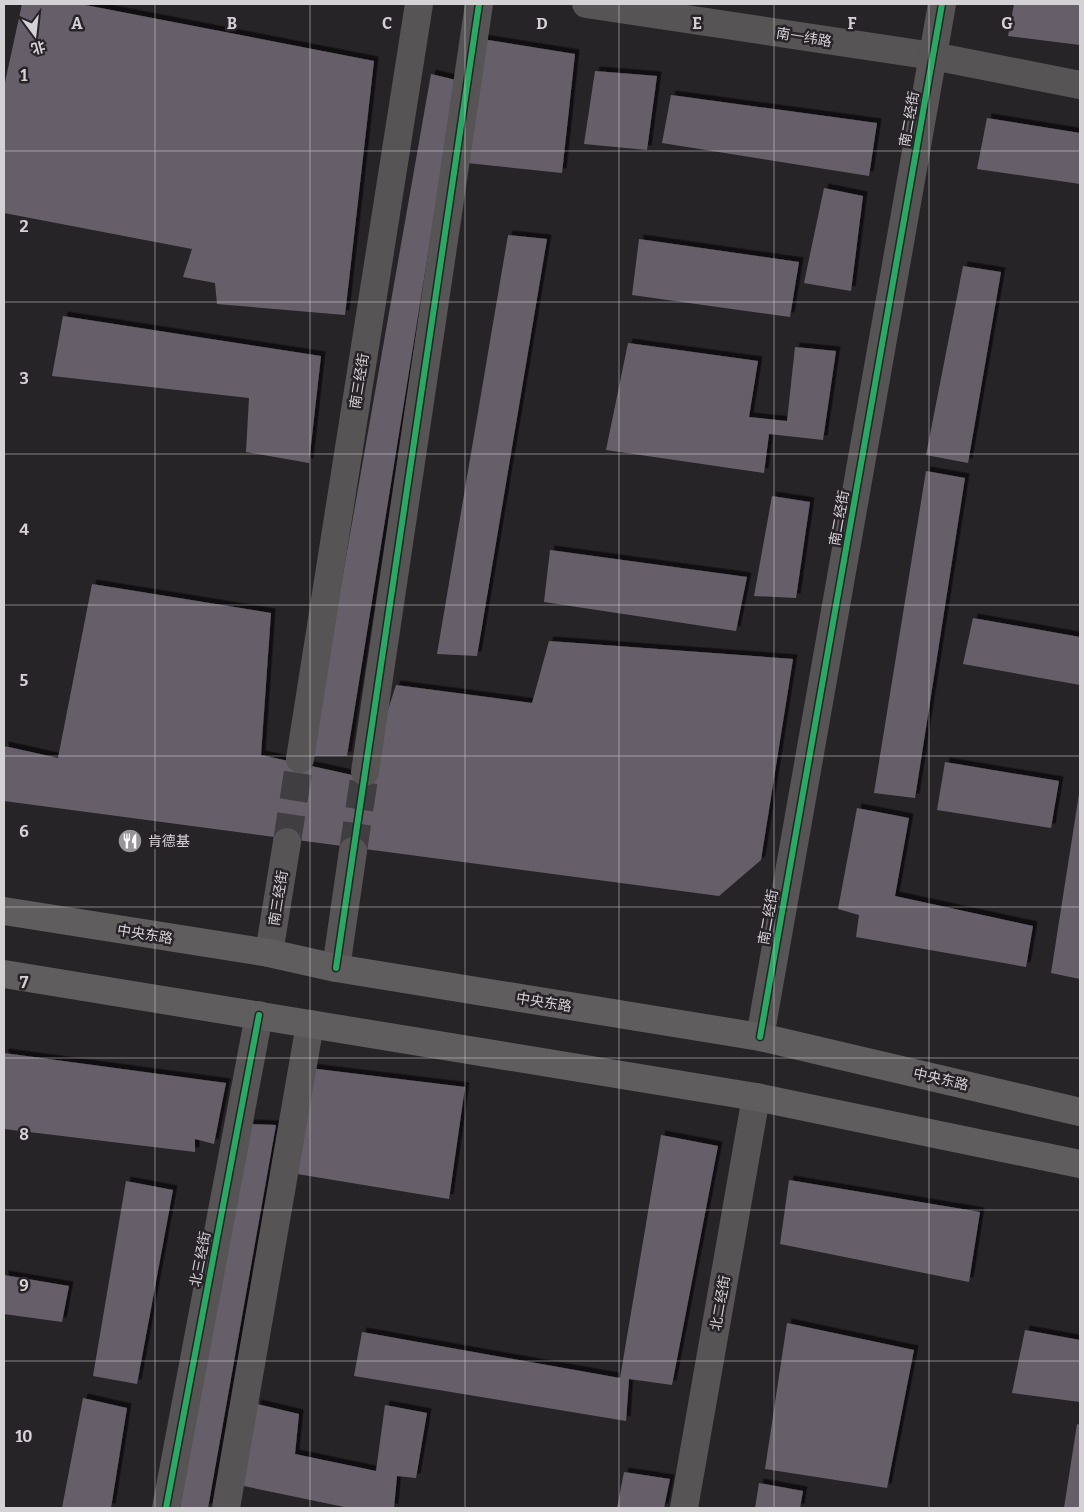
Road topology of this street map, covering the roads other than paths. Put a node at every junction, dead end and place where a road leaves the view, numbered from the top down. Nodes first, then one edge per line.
1 (419, 4) edge
2 (479, 4) edge
3 (586, 4) edge
4 (942, 4) edge
5 (933, 56) junction
6 (1080, 85) edge
7 (300, 759) tunnel mouth
8 (365, 772) tunnel mouth
9 (287, 842) tunnel mouth
10 (353, 851) tunnel mouth
11 (4, 911) edge
12 (269, 953) junction
13 (336, 968) junction
14 (4, 974) edge
15 (259, 1015) junction
16 (310, 1024) junction
17 (760, 1037) junction
18 (756, 1097) junction
19 (1080, 1112) edge
20 (1080, 1164) edge
21 (166, 1508) edge
22 (226, 1508) edge
23 (684, 1508) edge

1 - 7 street, 南三经街
2 - 8 street
3 - 5 street, 南一纬路
4 - 5 street, 南二经街
5 - 6 street, 南一纬路
5 - 17 street, 南二经街
9 - 12 street, 南三经街
10 - 13 street
11 - 12 main road, 中央东路
12 - 13 main road, 中央东路
13 - 17 main road, 中央东路
14 - 15 main road
15 - 16 main road
15 - 21 street, 北三经街
16 - 18 main road
16 - 22 street
17 - 19 main road, 中央东路
18 - 20 main road
18 - 23 street, 北二经街

